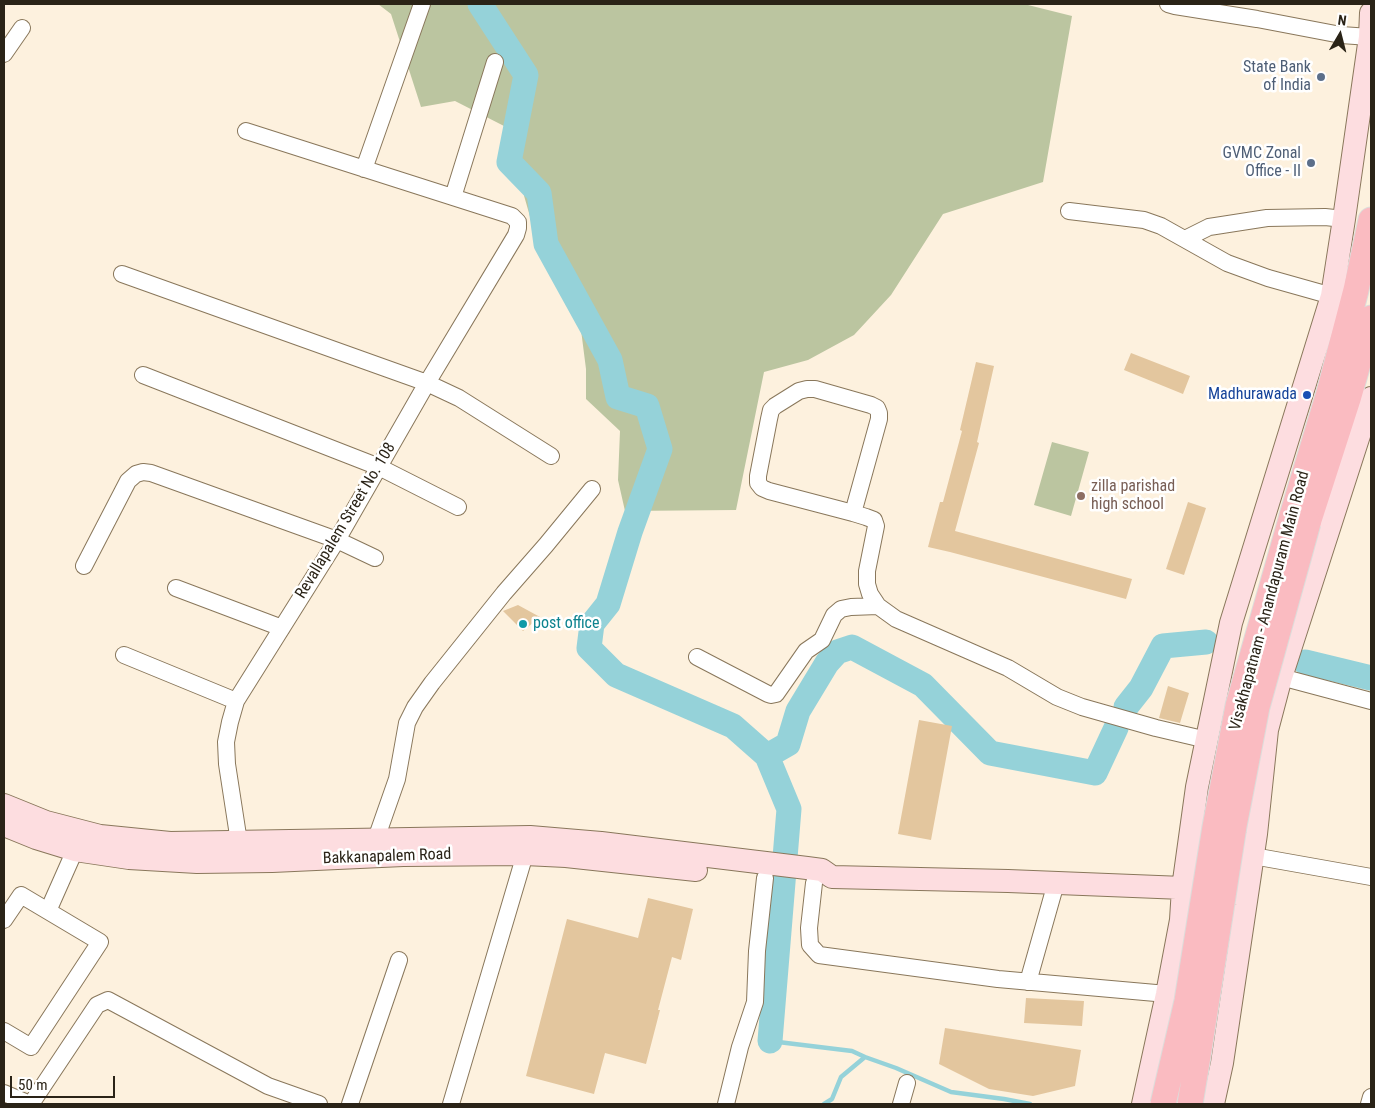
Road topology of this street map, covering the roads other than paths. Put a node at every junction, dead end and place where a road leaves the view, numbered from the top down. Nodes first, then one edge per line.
1 (422, 4) edge
2 (1168, 4) edge
3 (1371, 13) edge
4 (22, 28) dead end
5 (1370, 37) junction
6 (4, 54) edge
7 (495, 62) dead end
8 (246, 131) dead end
9 (364, 169) junction
10 (453, 197) junction
11 (1069, 212) dead end
12 (1344, 219) junction
13 (1371, 220) edge
14 (1185, 239) junction
15 (122, 274) dead end
16 (1332, 296) junction
17 (1371, 318) edge
18 (143, 376) dead end
19 (428, 383) junction
20 (1371, 398) edge
21 (551, 456) dead end
22 (379, 467) junction
23 (592, 489) dead end
24 (458, 507) dead end
25 (853, 513) junction
26 (1300, 520) junction
27 (337, 540) junction
28 (376, 558) dead end
29 (84, 566) dead end
30 (176, 588) dead end
31 (878, 606) junction
32 (285, 622) junction
33 (124, 655) dead end
34 (698, 657) dead end
35 (1281, 677) junction
36 (236, 701) junction
37 (1371, 702) edge
38 (1207, 740) junction
39 (4, 805) edge
40 (4, 825) edge
41 (376, 839) junction
42 (239, 842) junction
43 (528, 846) junction
44 (74, 850) junction
45 (1253, 856) junction
46 (771, 874) junction
47 (1371, 876) edge
48 (815, 878) junction
49 (1056, 883) junction
50 (1183, 888) junction
51 (1246, 894) junction
52 (48, 911) junction
53 (4, 920) edge
54 (399, 960) dead end
55 (1028, 982) junction
56 (1167, 994) junction
57 (4, 1031) edge
58 (907, 1083) dead end
59 (4, 1093) edge
60 (1371, 1096) edge
61 (31, 1104) edge
62 (320, 1104) edge
63 (350, 1104) edge
64 (451, 1104) edge
65 (726, 1104) edge
66 (901, 1104) edge
67 (1143, 1104) edge
68 (1163, 1104) edge
69 (1190, 1104) edge
70 (1213, 1104) edge
71 (1369, 1104) edge

1 - 9 street
2 - 5 street
3 - 5 street
4 - 6 street
5 - 12 street
7 - 10 street
8 - 9 street
9 - 10 street
10 - 19 street, Revallapalem Street No. 108
11 - 14 street
12 - 14 street
12 - 16 street
13 - 26 main road, Visakhapatnam - Anandapuram Main Road
14 - 16 street
15 - 19 street
16 - 38 street
17 - 26 main road, Visakhapatnam - Anandapuram Main Road
18 - 22 street
19 - 21 street
19 - 22 street, Revallapalem Street No. 108
20 - 35 street
22 - 24 street
22 - 27 street, Revallapalem Street No. 108
23 - 41 street
25 - 25 street
25 - 31 street
26 - 68 main road, Visakhapatnam - Anandapuram Main Road, bridge
26 - 69 main road, Visakhapatnam - Anandapuram Main Road, bridge
27 - 28 street
27 - 29 street
27 - 32 street, Revallapalem Street No. 108
30 - 32 street
31 - 34 street
31 - 38 street
32 - 36 street, Revallapalem Street No. 108
33 - 36 street
35 - 37 street
35 - 45 street
36 - 42 street, Revallapalem Street No. 108
38 - 50 street
39 - 42 street
40 - 44 street, Bakkanapalem Road
41 - 42 street
41 - 43 street
43 - 44 street, Bakkanapalem Road
43 - 46 street
43 - 64 street
44 - 52 street
45 - 47 street
45 - 51 street
46 - 48 street
46 - 65 street
48 - 49 street
48 - 55 street
49 - 50 street
49 - 55 street
50 - 51 street
50 - 56 street
51 - 70 street
52 - 53 street
52 - 57 street
54 - 63 street
55 - 56 street
56 - 67 street
58 - 66 street
59 - 61 street
60 - 71 street
61 - 62 street

